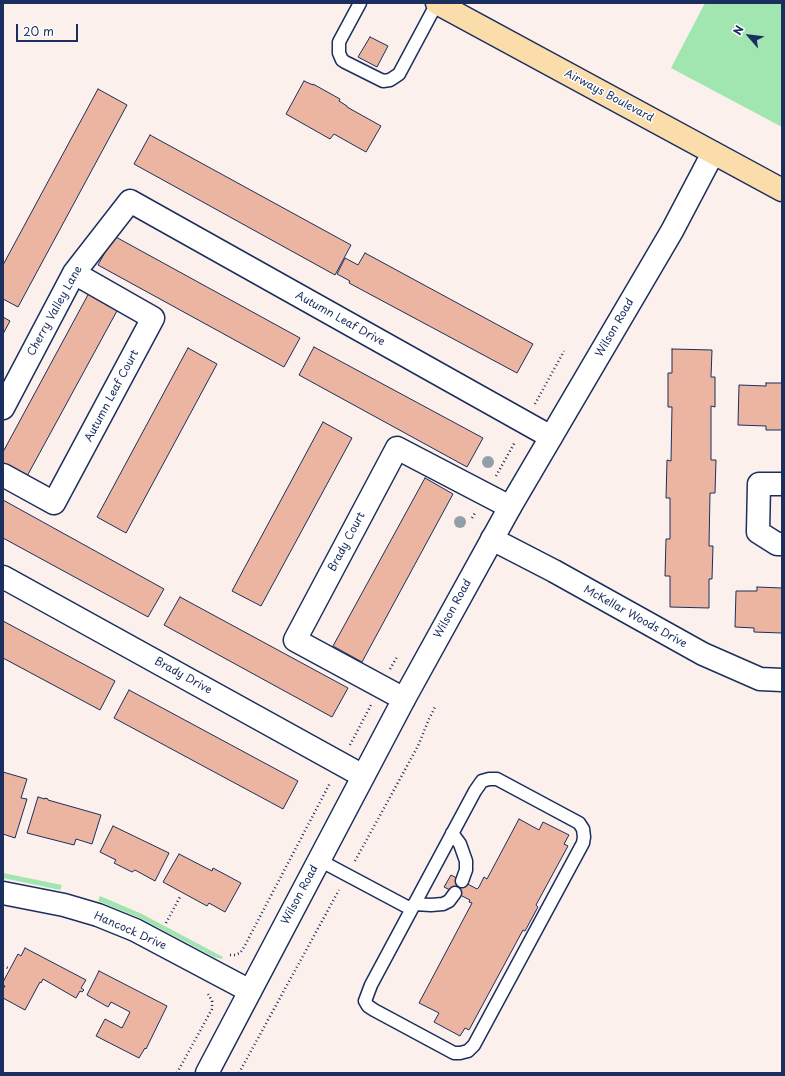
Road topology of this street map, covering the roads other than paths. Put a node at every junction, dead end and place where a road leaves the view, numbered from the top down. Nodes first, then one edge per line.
1 (360, 3) edge
2 (437, 3) edge
3 (713, 153) junction
4 (782, 190) edge
5 (130, 201) joint
6 (74, 273) junction
7 (3, 408) edge
8 (551, 437) junction
9 (3, 475) edge
10 (782, 484) edge
11 (510, 507) junction
12 (492, 539) junction
13 (779, 544) edge
14 (3, 577) edge
15 (782, 680) edge
16 (404, 699) junction
17 (364, 776) junction
18 (452, 833) junction
19 (319, 860) junction
20 (462, 881) dead end
21 (455, 892) dead end
22 (3, 893) edge
23 (413, 907) junction
24 (250, 991) junction
25 (207, 1073) edge

1 - 2 lane
2 - 3 main road, Airways Boulevard
3 - 4 main road, Airways Boulevard
3 - 8 street, Wilson Road
5 - 6 street, Cherry Valley Lane
5 - 8 street, Autumn Leaf Drive
6 - 7 street, Cherry Valley Lane
6 - 9 street, Autumn Leaf Court
8 - 11 street, Wilson Road
10 - 13 street
11 - 12 street, Wilson Road
11 - 16 street, Brady Court
12 - 15 street, McKellar Woods Drive
12 - 16 street, Wilson Road
14 - 17 street, Brady Drive
16 - 17 street, Wilson Road
17 - 19 street, Wilson Road
18 - 20 lane
18 - 23 lane
18 - 23 lane
19 - 23 lane
19 - 24 street, Wilson Road
21 - 23 lane
22 - 24 street, Hancock Drive
24 - 25 street, Wilson Road

